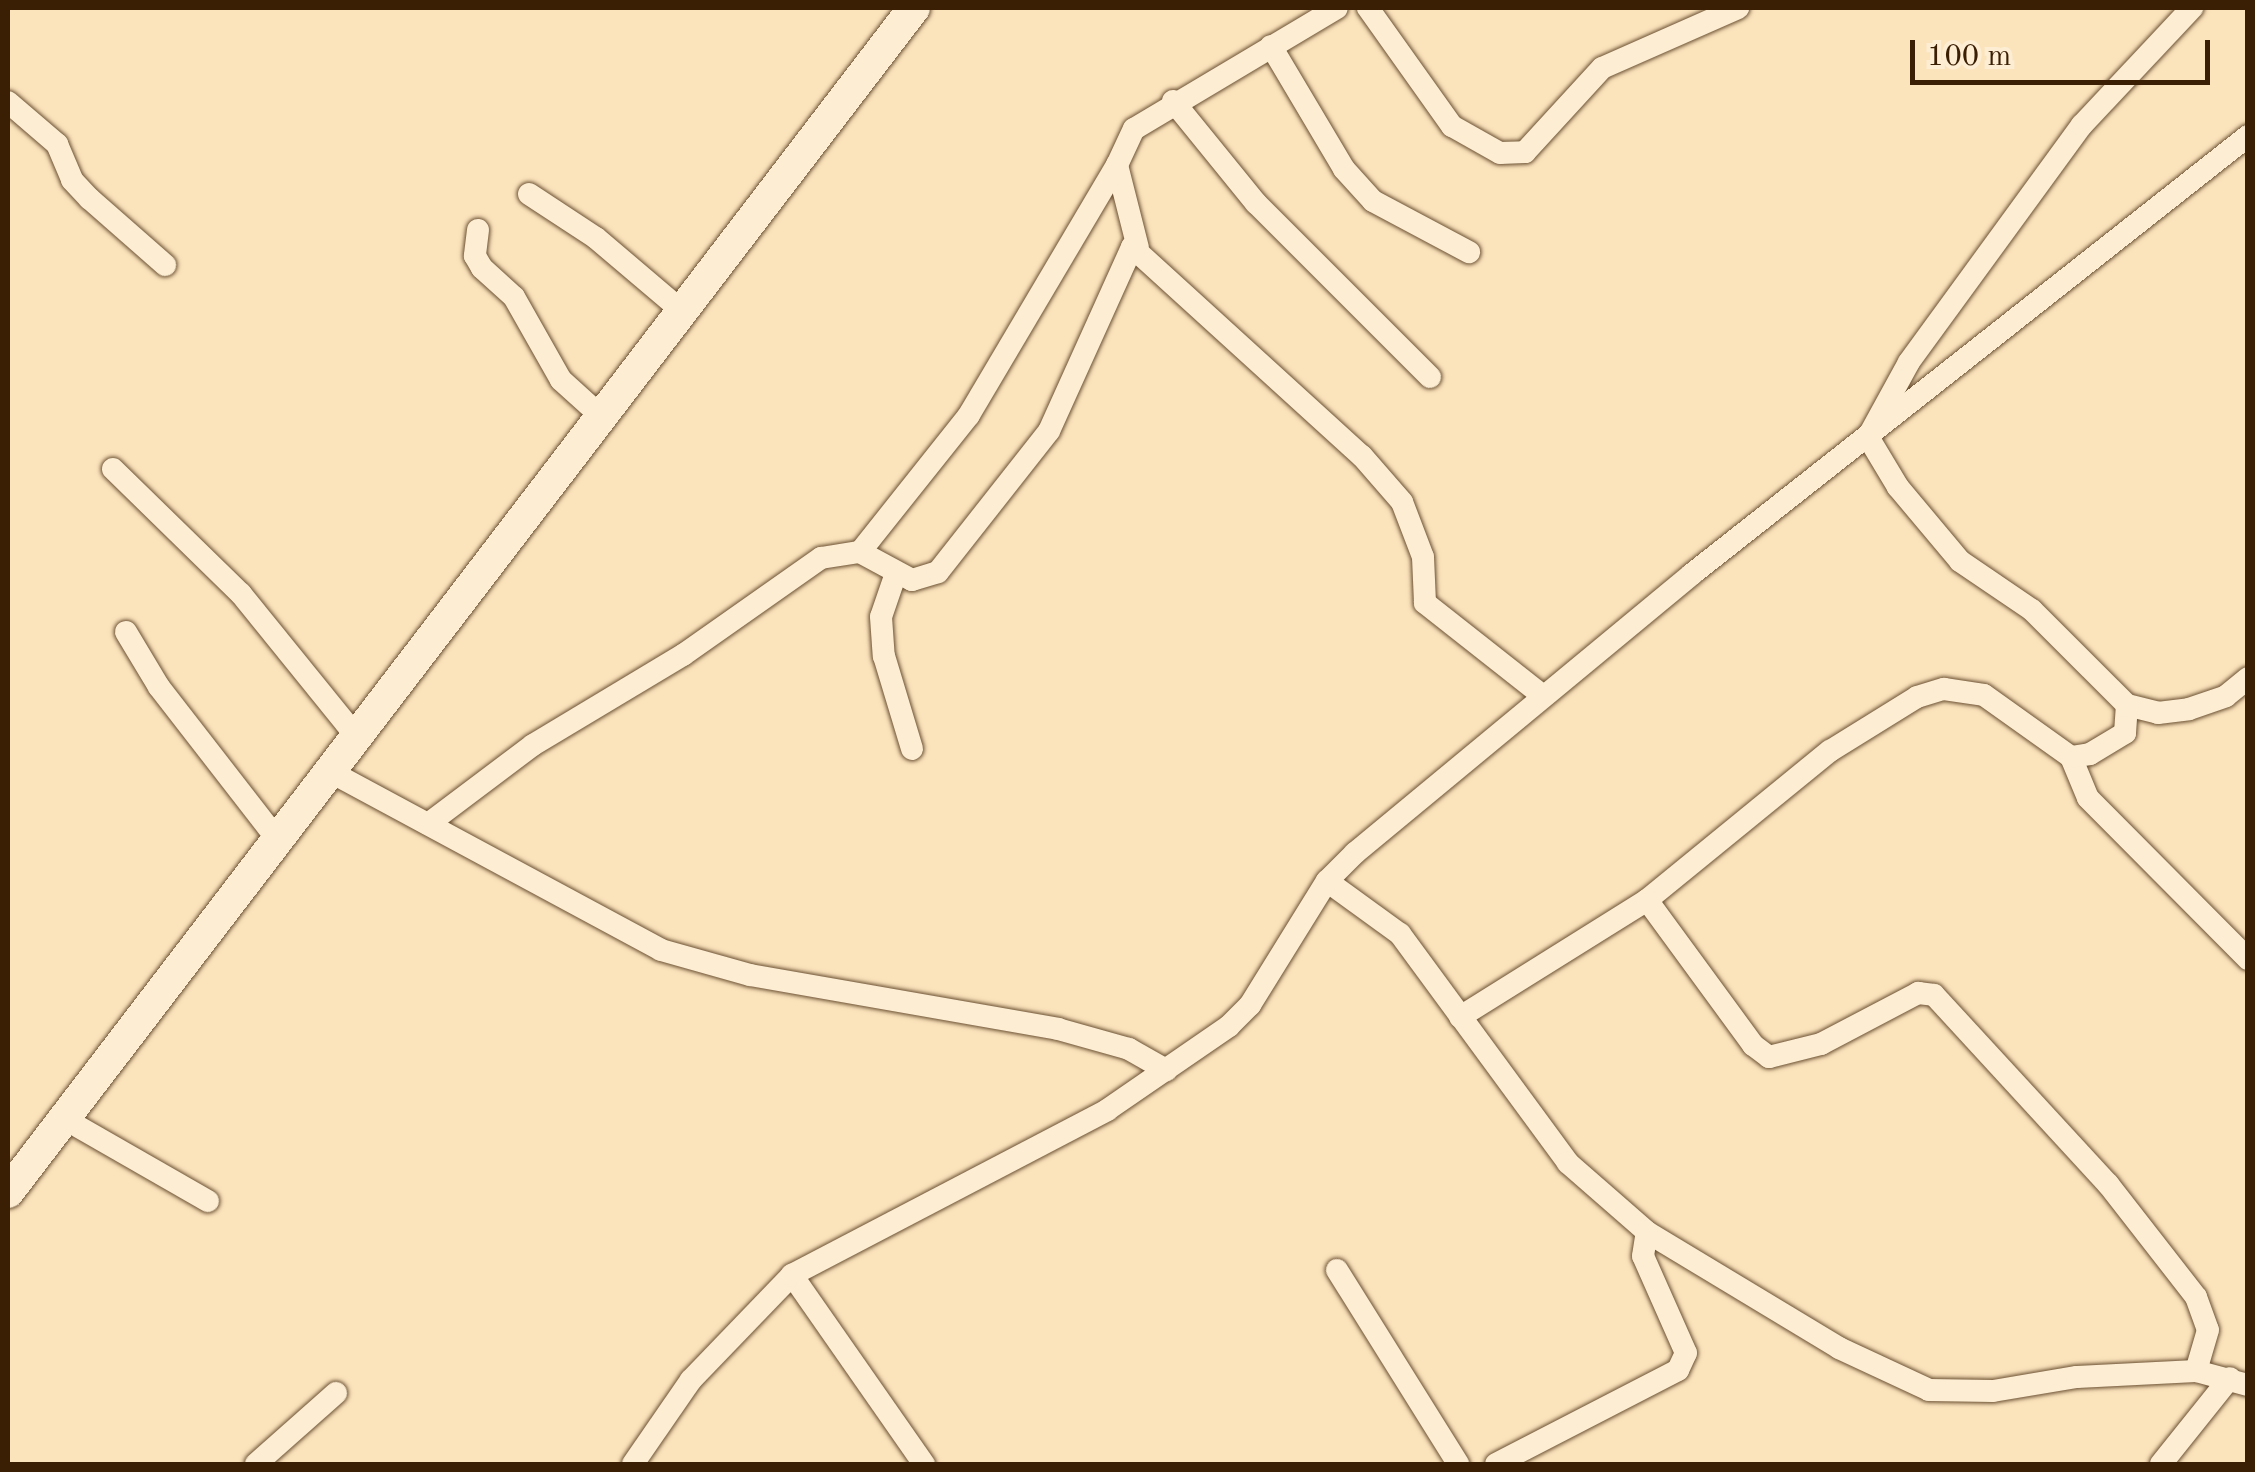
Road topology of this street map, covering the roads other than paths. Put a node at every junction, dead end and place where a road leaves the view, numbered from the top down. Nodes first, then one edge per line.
1 (914, 8) edge
2 (1337, 8) edge
3 (1368, 8) edge
4 (1738, 8) edge
5 (2192, 8) edge
6 (1271, 46) junction
7 (8, 102) edge
8 (1173, 102) junction
9 (2248, 136) edge
10 (1117, 165) junction
11 (530, 194) dead end
12 (478, 230) dead end
13 (1138, 248) junction
14 (1469, 252) dead end
15 (165, 266) dead end
16 (682, 311) junction
17 (1430, 377) dead end
18 (602, 417) junction
19 (1868, 437) junction
20 (113, 469) dead end
21 (860, 552) junction
22 (895, 576) junction
23 (126, 632) dead end
24 (2248, 678) edge
25 (1544, 696) junction
26 (2127, 705) junction
27 (357, 737) junction
28 (912, 749) dead end
29 (2071, 756) junction
30 (330, 771) junction
31 (428, 824) junction
32 (276, 838) junction
33 (1327, 881) junction
34 (1646, 900) junction
35 (2248, 959) edge
36 (1460, 1018) junction
37 (1166, 1070) junction
38 (64, 1118) junction
39 (8, 1192) edge
40 (208, 1201) dead end
41 (1647, 1232) junction
42 (1337, 1270) dead end
43 (792, 1275) junction
44 (2196, 1371) junction
45 (2239, 1382) edge
46 (336, 1393) dead end
47 (918, 1462) edge
48 (256, 1464) edge
49 (634, 1464) edge
50 (1458, 1464) edge
51 (1496, 1464) edge
52 (2161, 1464) edge

1 - 16 main road
2 - 6 street
3 - 4 street
5 - 19 street
6 - 8 street
6 - 14 street
7 - 15 street
8 - 10 street
8 - 17 street
9 - 19 street
10 - 13 street
10 - 21 street
11 - 16 street
12 - 18 street
13 - 22 street
13 - 25 street
16 - 18 main road
18 - 27 main road
19 - 25 street
19 - 26 street
20 - 27 street
21 - 22 street
21 - 31 street
22 - 28 street
23 - 32 street
24 - 26 street
25 - 33 street
26 - 29 street
27 - 30 main road
29 - 34 street
29 - 35 street
30 - 31 street
30 - 32 main road
31 - 37 street
32 - 38 main road
33 - 36 street
33 - 37 street
34 - 36 street
34 - 44 street
36 - 41 street
37 - 43 street
38 - 39 main road
38 - 40 street
41 - 44 street
41 - 51 street
42 - 50 street
43 - 47 street
43 - 49 street
44 - 45 street
45 - 52 street
46 - 48 street

